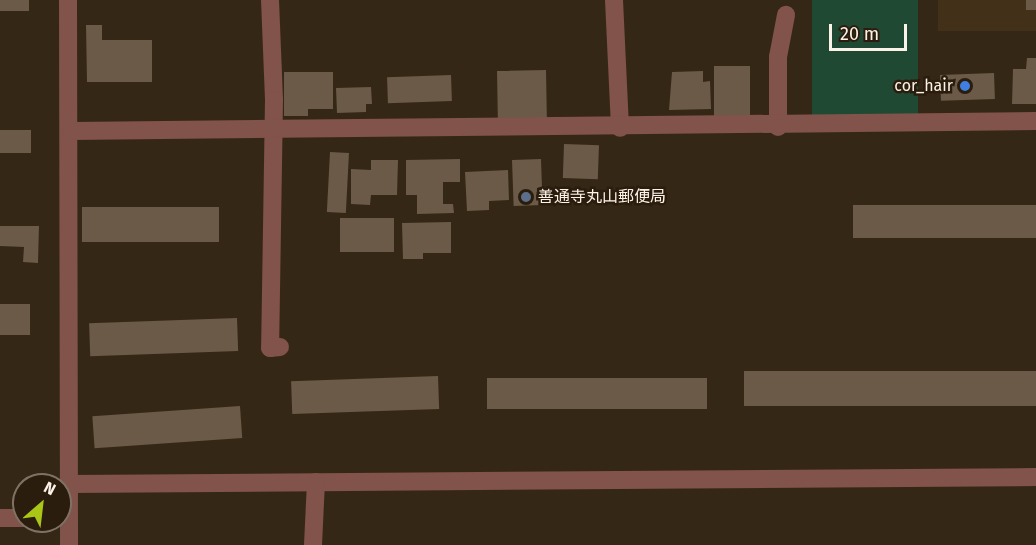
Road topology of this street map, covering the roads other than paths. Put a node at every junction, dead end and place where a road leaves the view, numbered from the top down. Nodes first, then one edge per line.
1 (68, 0) edge
2 (270, 0) edge
3 (614, 0) edge
4 (786, 15) dead end
5 (1036, 121) edge
6 (778, 127) junction
7 (620, 128) junction
8 (71, 131) junction
9 (270, 132) junction
10 (280, 347) dead end
11 (68, 473) edge
12 (1036, 477) edge
13 (316, 482) junction
14 (72, 484) edge
15 (314, 545) edge

1 - 8 street
2 - 9 street
3 - 7 street
4 - 6 street
5 - 6 street
6 - 7 street
7 - 9 street
8 - 9 street
8 - 11 street
9 - 10 street
12 - 13 street
13 - 14 street
13 - 15 street

